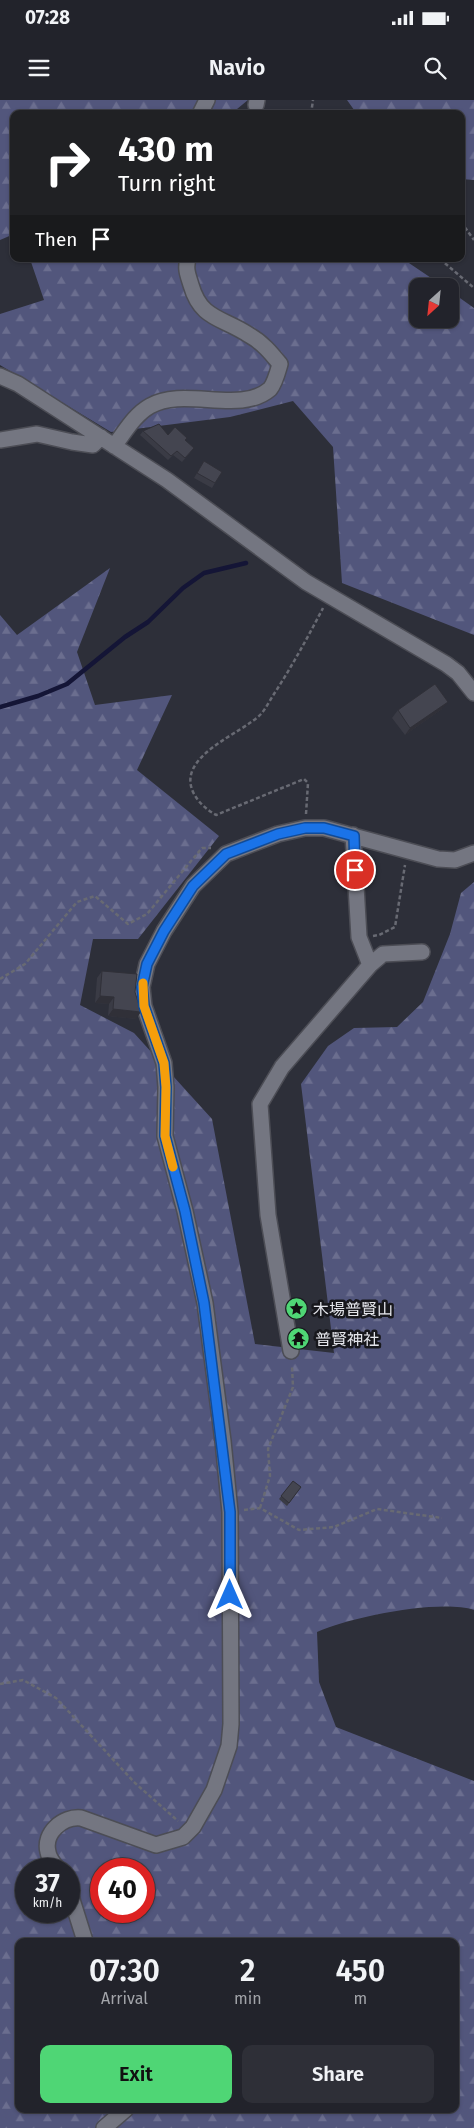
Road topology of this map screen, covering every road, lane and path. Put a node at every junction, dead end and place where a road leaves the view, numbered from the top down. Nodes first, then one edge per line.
1 (465, 228) edge
2 (474, 240) edge
3 (187, 262) edge
4 (444, 262) edge
5 (474, 288) edge
6 (0, 376) edge
7 (101, 438) junction
8 (0, 440) edge
9 (114, 446) junction
10 (330, 596) junction
11 (474, 693) edge
12 (305, 828) junction
13 (354, 836) junction
14 (408, 851) junction
15 (474, 853) edge
16 (226, 854) junction
17 (359, 937) junction
18 (422, 952) dead end
19 (370, 965) junction
20 (0, 979) edge
21 (291, 1351) joint
22 (260, 1508) junction
23 (230, 1512) junction
24 (442, 1518) dead end
25 (0, 1684) edge
26 (184, 1837) junction
27 (50, 1858) edge
28 (79, 1923) edge
29 (84, 1938) edge
30 (121, 2113) edge
31 (104, 2128) edge

1 - 2 path
3 - 9 street
4 - 5 path
6 - 7 street
7 - 8 street
7 - 9 street
9 - 10 street
10 - 11 street
10 - 12 path
12 - 13 street
12 - 16 street
13 - 14 street
13 - 17 street
14 - 15 street
14 - 17 path
16 - 20 path
16 - 23 street
17 - 19 street
18 - 19 street
19 - 21 street
21 - 22 path
22 - 23 path
22 - 24 path
23 - 26 street
25 - 26 path
26 - 27 street
28 - 29 street
30 - 31 street

